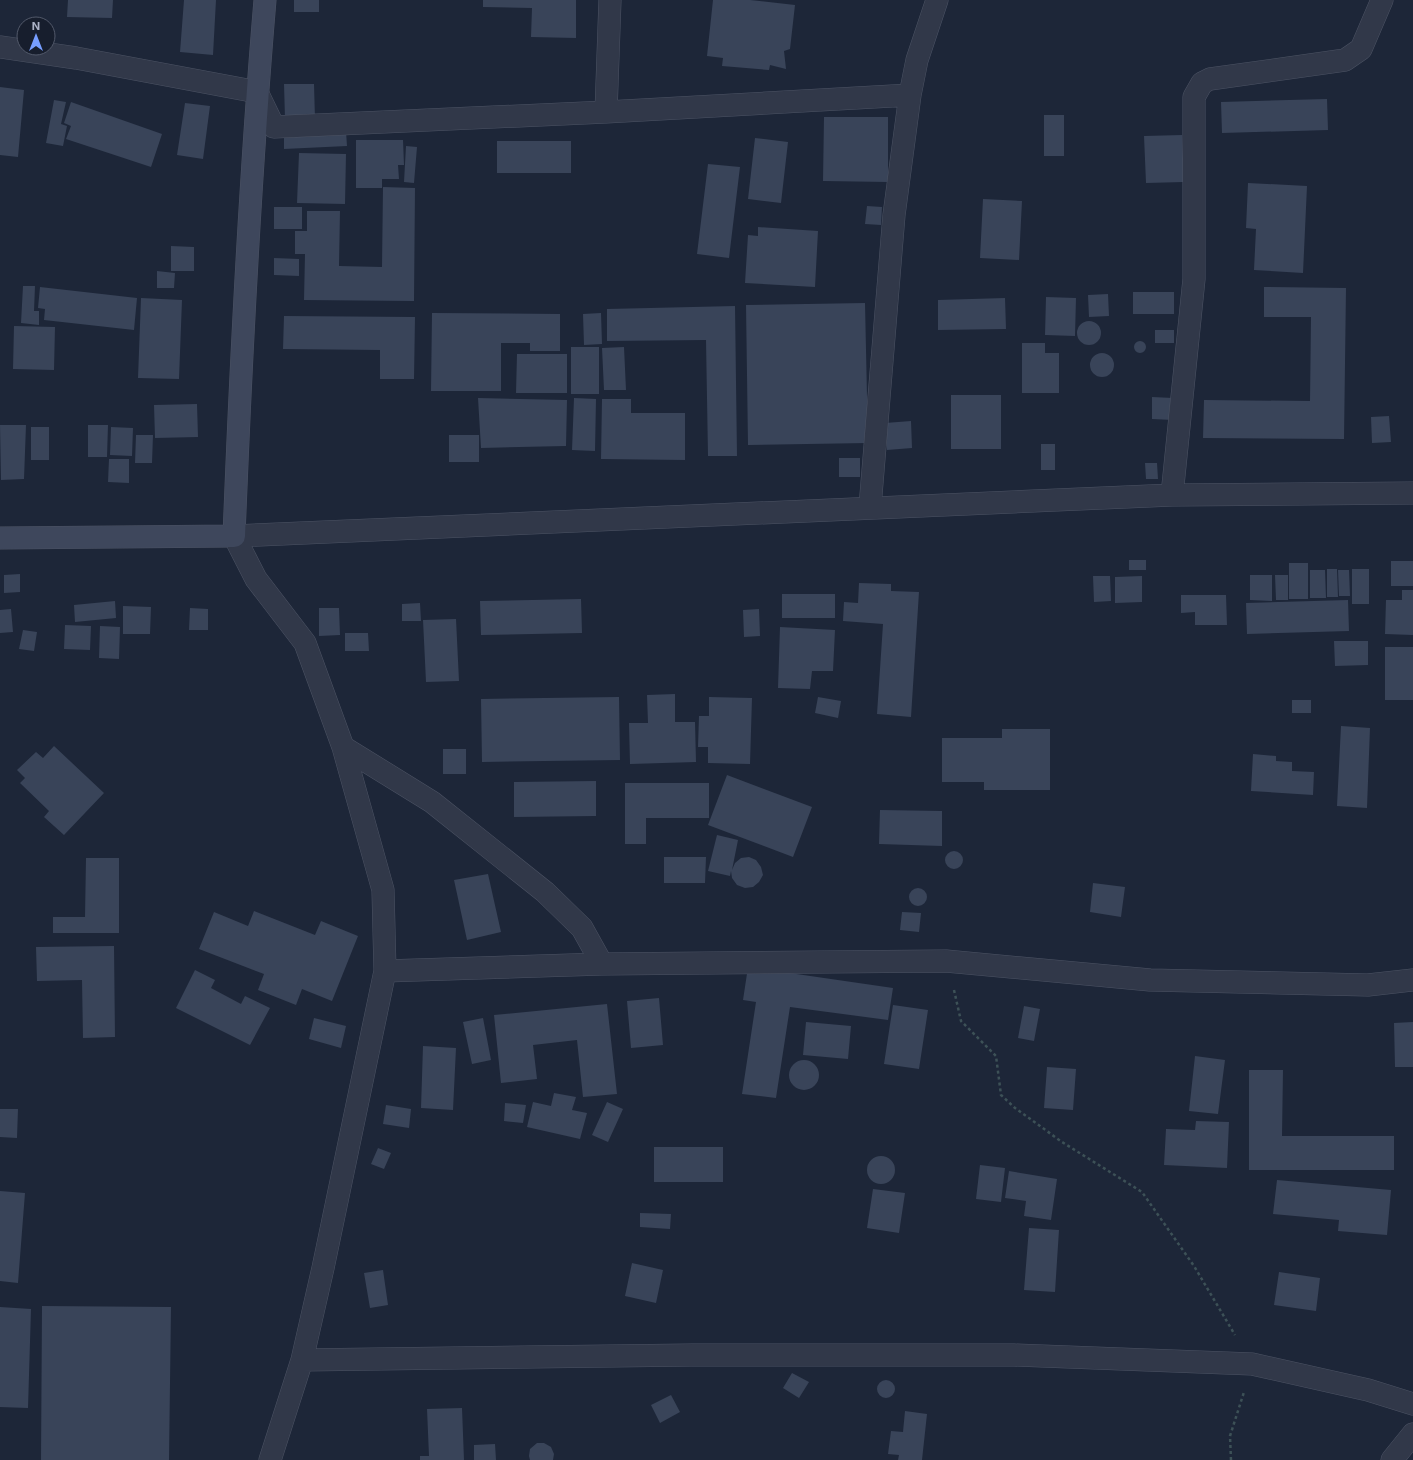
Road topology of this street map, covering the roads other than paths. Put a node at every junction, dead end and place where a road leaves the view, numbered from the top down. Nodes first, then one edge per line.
1 (265, 0) edge
2 (610, 0) edge
3 (937, 0) edge
4 (1382, 0) edge
5 (0, 47) edge
6 (257, 92) junction
7 (910, 95) junction
8 (606, 112) junction
9 (1413, 493) edge
10 (1172, 495) junction
11 (870, 507) junction
12 (234, 536) junction
13 (0, 538) edge
14 (343, 747) junction
15 (602, 964) junction
16 (385, 971) junction
17 (1413, 980) edge
18 (302, 1360) junction
19 (1413, 1404) edge
20 (1413, 1434) edge
21 (270, 1460) edge
22 (1392, 1460) edge

1 - 6 street
2 - 8 street
3 - 7 street
4 - 10 street
5 - 6 street
6 - 8 street
6 - 12 street
7 - 8 street
7 - 11 street
9 - 10 street
10 - 11 street
11 - 12 street
12 - 13 street
12 - 14 street
14 - 15 street
14 - 16 street
15 - 16 street
15 - 17 street
16 - 18 street
18 - 19 street
18 - 21 street
20 - 22 street

